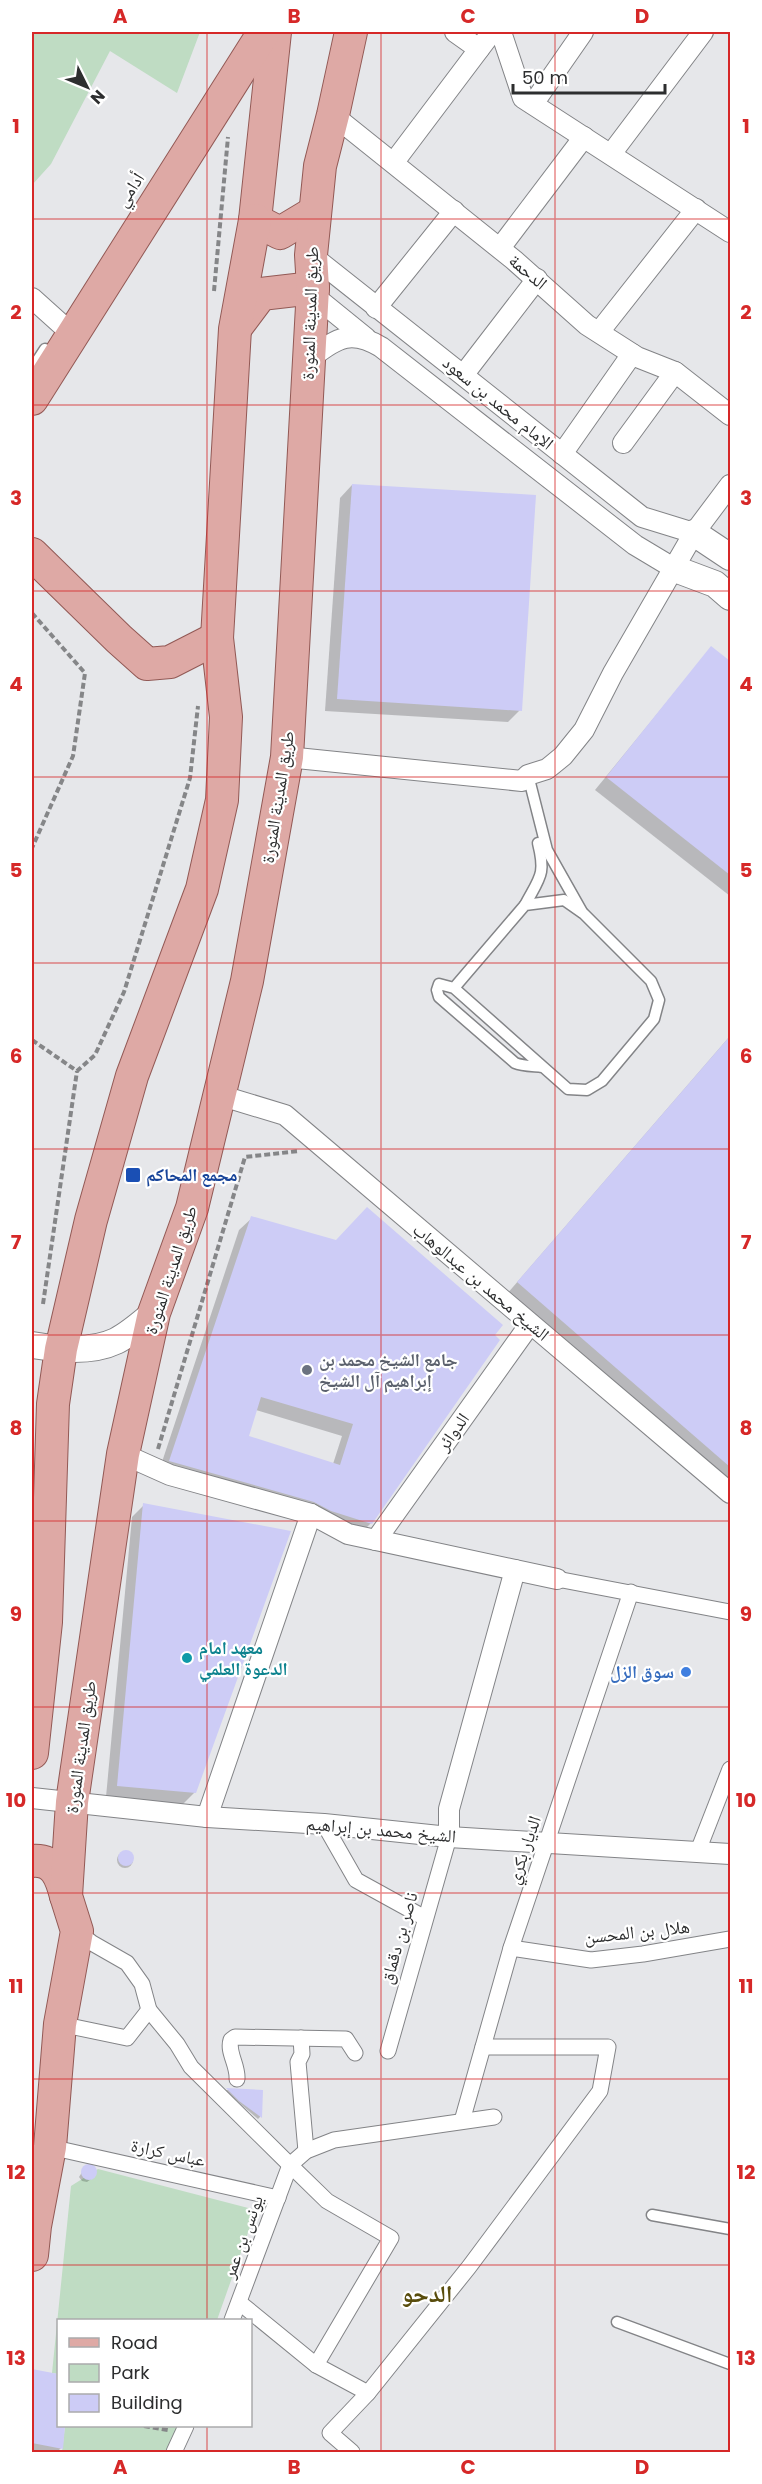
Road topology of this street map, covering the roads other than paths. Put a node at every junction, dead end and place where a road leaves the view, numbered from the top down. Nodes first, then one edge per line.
1 (263, 32) edge
2 (275, 32) edge
3 (351, 32) edge
4 (455, 32) edge
5 (492, 32) edge
6 (501, 32) edge
7 (583, 32) edge
8 (704, 32) edge
9 (479, 49) junction
10 (533, 104) junction
11 (333, 115) junction
12 (584, 137) junction
13 (611, 154) junction
14 (394, 162) junction
15 (167, 164) dead end
16 (696, 209) junction
17 (454, 211) junction
18 (315, 212) junction
19 (255, 220) junction
20 (730, 232) edge
21 (500, 248) junction
22 (311, 255) junction
23 (537, 279) junction
24 (313, 292) junction
25 (32, 298) edge
26 (376, 308) junction
27 (59, 329) joint
28 (235, 329) junction
29 (599, 332) junction
30 (366, 338) junction
31 (632, 354) junction
32 (309, 359) junction
33 (32, 369) edge
34 (675, 372) junction
35 (464, 374) junction
36 (32, 399) edge
37 (730, 415) edge
38 (623, 443) dead end
39 (562, 454) junction
40 (730, 485) edge
41 (694, 533) junction
42 (32, 554) edge
43 (730, 557) edge
44 (675, 569) junction
45 (730, 597) edge
46 (217, 638) junction
47 (287, 756) junction
48 (525, 778) junction
49 (525, 905) junction
50 (584, 914) junction
51 (454, 987) junction
52 (542, 1067) junction
53 (219, 1095) junction
54 (154, 1313) junction
55 (530, 1324) junction
56 (46, 1347) edge
57 (32, 1379) edge
58 (53, 1404) junction
59 (123, 1454) junction
60 (730, 1494) edge
61 (311, 1514) junction
62 (376, 1540) junction
63 (515, 1570) junction
64 (557, 1579) joint
65 (631, 1593) junction
66 (730, 1612) edge
67 (32, 1753) edge
68 (730, 1769) edge
69 (32, 1798) edge
70 (72, 1802) junction
71 (207, 1817) junction
72 (324, 1824) junction
73 (449, 1837) junction
74 (547, 1842) junction
75 (699, 1851) junction
76 (730, 1854) edge
77 (32, 1861) edge
78 (66, 1896) junction
79 (425, 1918) junction
80 (77, 1930) junction
81 (730, 1939) edge
82 (511, 1948) junction
83 (149, 2010) junction
84 (60, 2024) junction
85 (301, 2038) junction
86 (483, 2047) junction
87 (388, 2051) dead end
88 (355, 2053) dead end
89 (237, 2079) dead end
90 (494, 2117) dead end
91 (462, 2121) junction
92 (50, 2147) junction
93 (306, 2151) junction
94 (290, 2165) junction
95 (278, 2198) junction
96 (652, 2215) dead end
97 (730, 2229) edge
98 (32, 2255) edge
99 (240, 2303) junction
100 (232, 2319) edge
101 (617, 2322) dead end
102 (730, 2364) edge
103 (316, 2365) junction
104 (368, 2394) junction
105 (186, 2427) edge
106 (174, 2452) edge
107 (352, 2452) edge

1 - 15 lane, أدامي
1 - 36 main road
2 - 19 main road
3 - 11 main road, طريق المدينة المنورة
4 - 9 street
5 - 9 street
6 - 10 street
7 - 10 street
8 - 13 street
9 - 14 street
10 - 12 street
11 - 14 street, الدحمة
11 - 18 main road, طريق المدينة المنورة
12 - 13 street
12 - 21 street
13 - 16 street
14 - 17 street, الدحمة
16 - 20 street
16 - 29 street
17 - 21 street, الدحمة
17 - 26 street
18 - 19 main road, طريق المدينة المنورة
18 - 22 main road, طريق المدينة المنورة
19 - 28 main road
21 - 23 street, الدحمة
22 - 24 main road, طريق المدينة المنورة
22 - 26 street, الإمام محمد بن سعود
23 - 29 street, الدحمة
23 - 35 street
24 - 28 main road
24 - 30 street, الإمام محمد بن سعود
24 - 32 main road, طريق المدينة المنورة
25 - 27 street
26 - 35 street, الإمام محمد بن سعود
27 - 33 lane
28 - 46 main road
29 - 31 street, الدحمة
30 - 32 street
30 - 44 street, الإمام محمد بن سعود
31 - 34 street, الدحمة
31 - 39 street
32 - 47 main road, طريق المدينة المنورة
34 - 37 street, الدحمة
34 - 38 street
35 - 39 street, الإمام محمد بن سعود
39 - 41 street, الإمام محمد بن سعود
40 - 41 street
41 - 43 street
41 - 44 street
42 - 46 main road
44 - 45 street
44 - 48 street
46 - 56 main road
47 - 48 street
47 - 53 main road, طريق المدينة المنورة
48 - 49 lane
48 - 50 lane
49 - 50 lane
49 - 51 lane
50 - 52 lane
51 - 52 lane
51 - 52 lane
53 - 54 main road, طريق المدينة المنورة
53 - 55 street, الشيخ محمد بن عبدالوهاب
54 - 56 street
54 - 59 main road, طريق المدينة المنورة
55 - 60 street, الشيخ محمد بن عبدالوهاب
55 - 62 street, الدوائر
56 - 58 main road
57 - 58 main road
58 - 67 main road
59 - 61 street
59 - 70 main road, طريق المدينة المنورة
61 - 62 street
61 - 71 street
62 - 63 street
63 - 64 street
63 - 73 street
64 - 65 street
65 - 66 street
65 - 74 street, الديار بكري
68 - 75 street
69 - 70 street, الشيخ محمد بن إبراهيم
70 - 71 street, الشيخ محمد بن إبراهيم
70 - 78 main road, طريق المدينة المنورة
71 - 72 street, الشيخ محمد بن إبراهيم
72 - 73 street, الشيخ محمد بن إبراهيم
72 - 79 street
73 - 74 street, الشيخ محمد بن إبراهيم
73 - 79 street, ناصر بن دقماق
74 - 75 street, الشيخ محمد بن إبراهيم
74 - 82 street, الديار بكري
75 - 76 street, الشيخ محمد بن إبراهيم
77 - 78 main road
78 - 80 main road, طريق المدينة المنورة
79 - 87 street, ناصر بن دقماق
80 - 83 street
80 - 84 main road, طريق المدينة المنورة
81 - 82 street, هلال بن المحسن
82 - 86 street, الديار بكري
83 - 84 street
83 - 94 street
84 - 92 main road, طريق المدينة المنورة
85 - 88 street
85 - 89 street
85 - 93 street
86 - 91 street, الديار بكري
86 - 104 street
90 - 91 street
91 - 93 street
92 - 95 street, عباس كرارة
92 - 98 main road, طريق المدينة المنورة
93 - 94 street
94 - 95 street, يونس بن عمر
94 - 103 street
95 - 99 street, يونس بن عمر
96 - 97 lane
99 - 100 street, يونس بن عمر
99 - 103 street
101 - 102 lane
103 - 104 street
104 - 107 street
105 - 106 street

